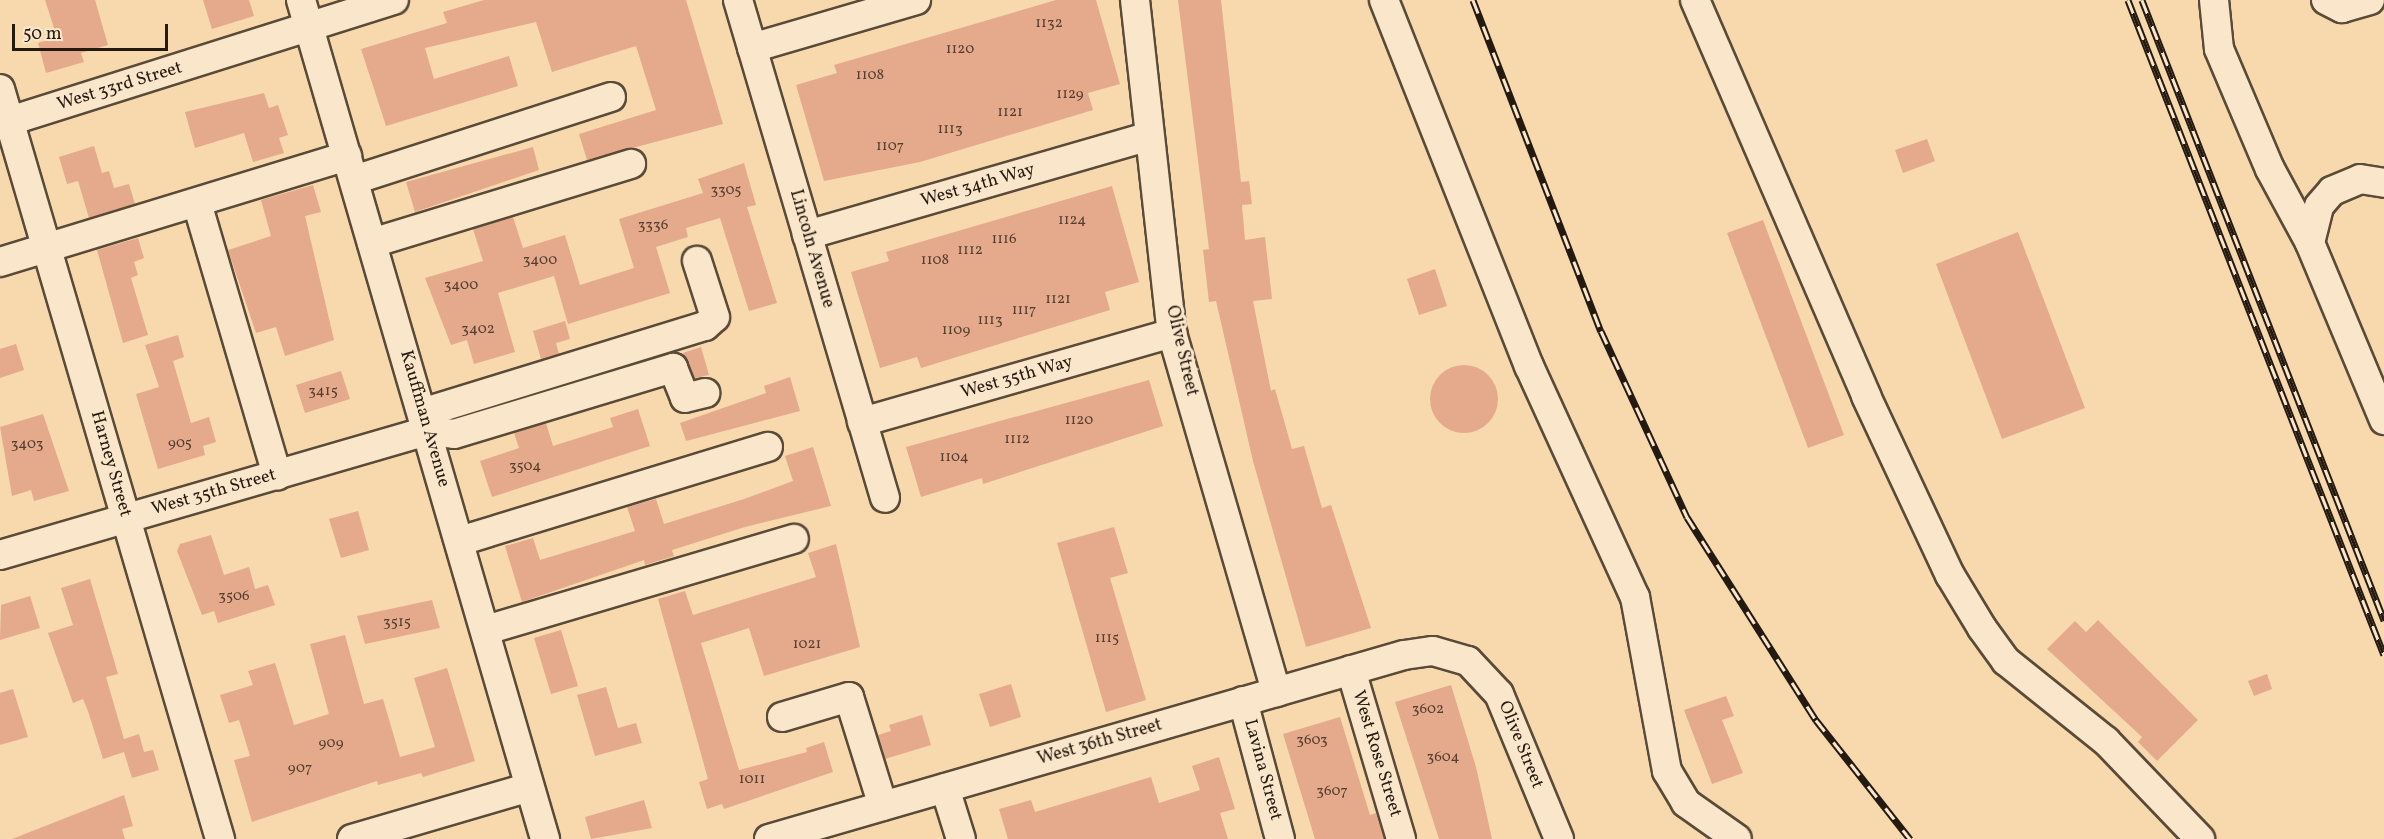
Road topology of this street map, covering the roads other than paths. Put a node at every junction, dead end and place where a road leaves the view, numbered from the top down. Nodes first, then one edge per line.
1 (300, 0) edge
2 (394, 0) edge
3 (738, 0) edge
4 (916, 0) edge
5 (1136, 0) edge
6 (1384, 0) edge
7 (1695, 0) edge
8 (2214, 0) edge
9 (2326, 0) edge
10 (2370, 0) edge
11 (309, 29) junction
12 (752, 48) junction
13 (0, 89) edge
14 (611, 97) dead end
15 (5, 122) edge
16 (1149, 136) junction
17 (631, 164) dead end
18 (350, 168) junction
19 (2384, 183) edge
20 (197, 202) junction
21 (807, 235) junction
22 (372, 243) junction
23 (2310, 243) junction
24 (46, 248) junction
25 (697, 261) dead end
26 (0, 262) edge
27 (1172, 333) junction
28 (705, 393) dead end
29 (2384, 420) edge
30 (425, 422) junction
31 (862, 422) junction
32 (768, 447) dead end
33 (276, 475) junction
34 (885, 498) dead end
35 (126, 518) junction
36 (794, 539) dead end
37 (460, 541) junction
38 (0, 555) edge
39 (486, 630) junction
40 (1433, 651) joint
41 (1351, 670) junction
42 (1276, 692) junction
43 (1243, 702) junction
44 (782, 717) dead end
45 (530, 787) junction
46 (945, 788) junction
47 (883, 806) junction
48 (220, 839) edge
49 (352, 839) edge
50 (545, 839) edge
51 (769, 839) edge
52 (961, 839) edge
53 (1280, 839) edge
54 (1401, 839) edge
55 (1559, 839) edge
56 (1737, 839) edge
57 (2200, 839) edge

1 - 11 street, Kauffman Avenue
2 - 11 street, West 33rd Street
3 - 12 street, Lincoln Avenue
4 - 12 street
5 - 16 street, Olive Street
6 - 56 street
7 - 57 street
8 - 23 street
9 - 10 street
11 - 15 street, West 33rd Street
11 - 18 street, Kauffman Avenue
12 - 21 street, Lincoln Avenue
13 - 15 street, Harney Street
14 - 18 street
15 - 24 street, Harney Street
16 - 21 street, West 34th Way
16 - 27 street, Olive Street
17 - 22 street
18 - 20 street
18 - 22 street, Kauffman Avenue
19 - 23 street
20 - 24 street
20 - 33 street
21 - 31 street, Lincoln Avenue
22 - 30 street, Kauffman Avenue
23 - 29 street
24 - 26 street
24 - 35 street, Harney Street
25 - 30 street, West 35th Street
27 - 31 street, West 35th Way
27 - 42 street, Olive Street
28 - 30 street
30 - 33 street, West 35th Street
30 - 37 street, Kauffman Avenue
31 - 34 street, Lincoln Avenue
32 - 37 street
33 - 35 street, West 35th Street
35 - 38 street, West 35th Street
35 - 48 street, Harney Street
36 - 39 street
37 - 39 street, Kauffman Avenue
39 - 45 street, Kauffman Avenue
40 - 41 street, West 36th Street
40 - 55 street, Olive Street
41 - 42 street, West 36th Street
41 - 54 street, West Rose Street
42 - 43 street, West 36th Street
43 - 46 street, West 36th Street
43 - 53 street, Lavina Street
44 - 47 street
45 - 49 street
45 - 50 street, Kauffman Avenue
46 - 47 street, West 36th Street
46 - 52 street
47 - 51 street, West 36th Street

